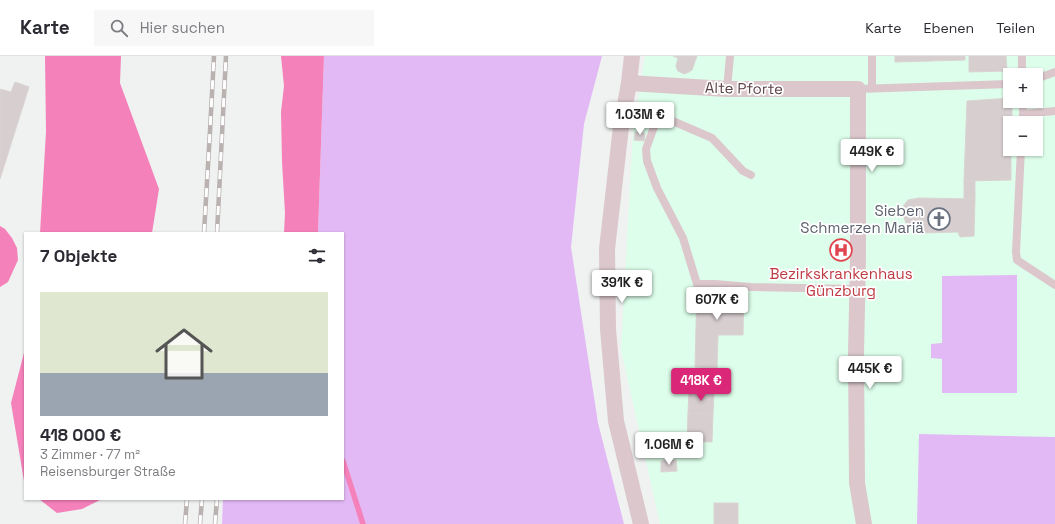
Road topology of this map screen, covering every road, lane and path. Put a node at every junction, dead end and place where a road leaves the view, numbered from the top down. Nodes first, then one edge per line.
1 (632, 56) edge
2 (730, 56) edge
3 (872, 56) edge
4 (1022, 56) edge
5 (1022, 68) edge
6 (1055, 72) edge
7 (1043, 76) edge
8 (629, 83) junction
9 (1003, 84) edge
10 (865, 88) junction
11 (727, 89) junction
12 (1023, 108) edge
13 (1055, 111) edge
14 (1023, 114) joint
15 (1022, 156) edge
16 (751, 175) dead end
17 (1055, 285) edge
18 (857, 289) junction
19 (641, 524) edge
20 (864, 524) edge

1 - 8 street
2 - 11 lane
3 - 10 lane
4 - 5 lane
6 - 7 lane
8 - 11 street, Alte Pforte
8 - 19 street
9 - 10 lane
10 - 11 street, Alte Pforte
10 - 18 street
12 - 14 lane
13 - 14 lane
15 - 17 lane
16 - 18 lane
18 - 20 street

